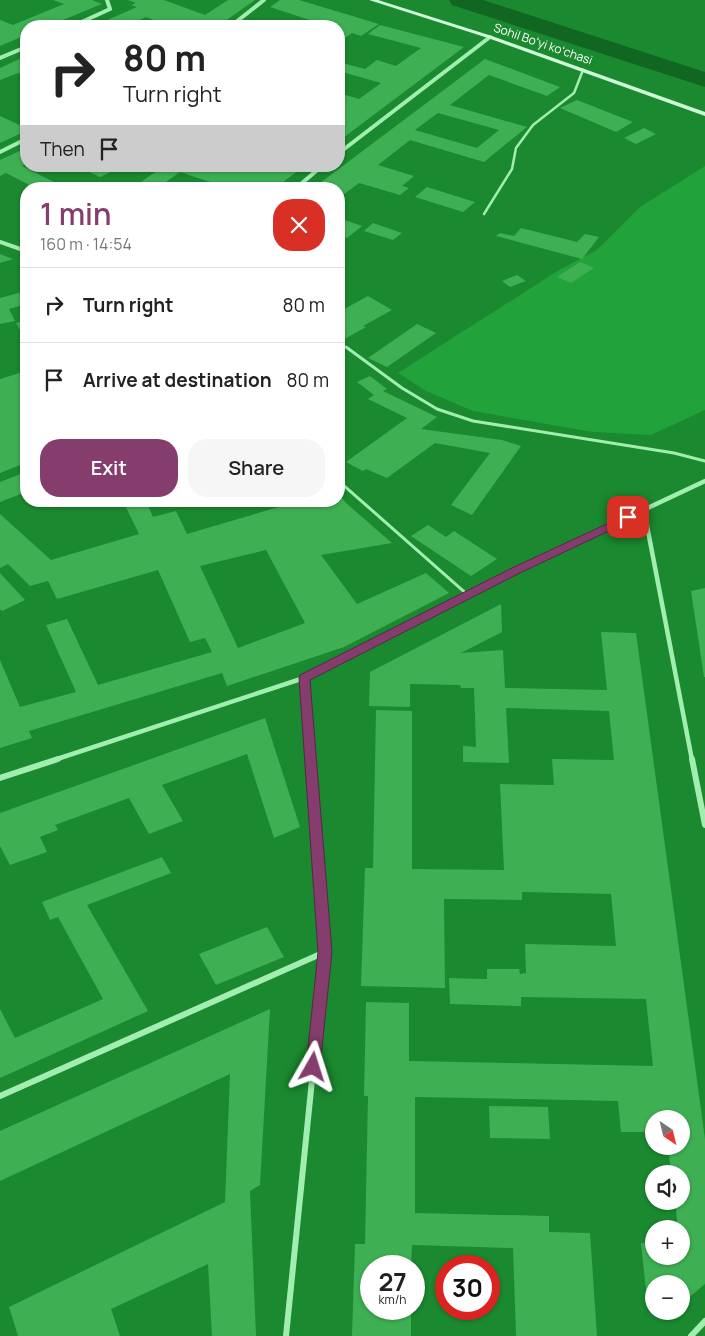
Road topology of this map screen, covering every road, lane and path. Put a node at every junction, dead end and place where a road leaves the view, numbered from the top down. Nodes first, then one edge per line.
1 (107, 0) edge
2 (264, 0) edge
3 (372, 0) edge
4 (86, 20) edge
5 (239, 20) edge
6 (490, 38) junction
7 (20, 50) edge
8 (0, 58) edge
9 (583, 70) junction
10 (705, 114) edge
11 (20, 142) edge
12 (345, 148) edge
13 (0, 152) edge
14 (315, 172) edge
15 (303, 182) edge
16 (484, 214) dead end
17 (0, 242) edge
18 (20, 249) edge
19 (346, 347) dead end
20 (705, 461) edge
21 (705, 481) edge
22 (345, 487) edge
23 (644, 510) junction
24 (468, 595) junction
25 (304, 678) junction
26 (0, 778) edge
27 (705, 825) edge
28 (325, 952) junction
29 (0, 1096) edge
30 (705, 1322) edge
31 (286, 1336) edge
32 (691, 1336) edge

1 - 4 street
2 - 5 street
3 - 6 main road, Sohil Boʻyi koʻchasi
6 - 9 main road, Sohil Boʻyi koʻchasi
6 - 12 street
7 - 8 street
9 - 10 main road, Sohil Boʻyi koʻchasi
9 - 16 lane
11 - 13 street
14 - 15 street
17 - 18 street
19 - 20 lane
21 - 23 street
22 - 24 lane
23 - 24 street
23 - 27 street
24 - 25 street
25 - 26 street
25 - 28 street
28 - 29 street
28 - 31 street
30 - 32 street

